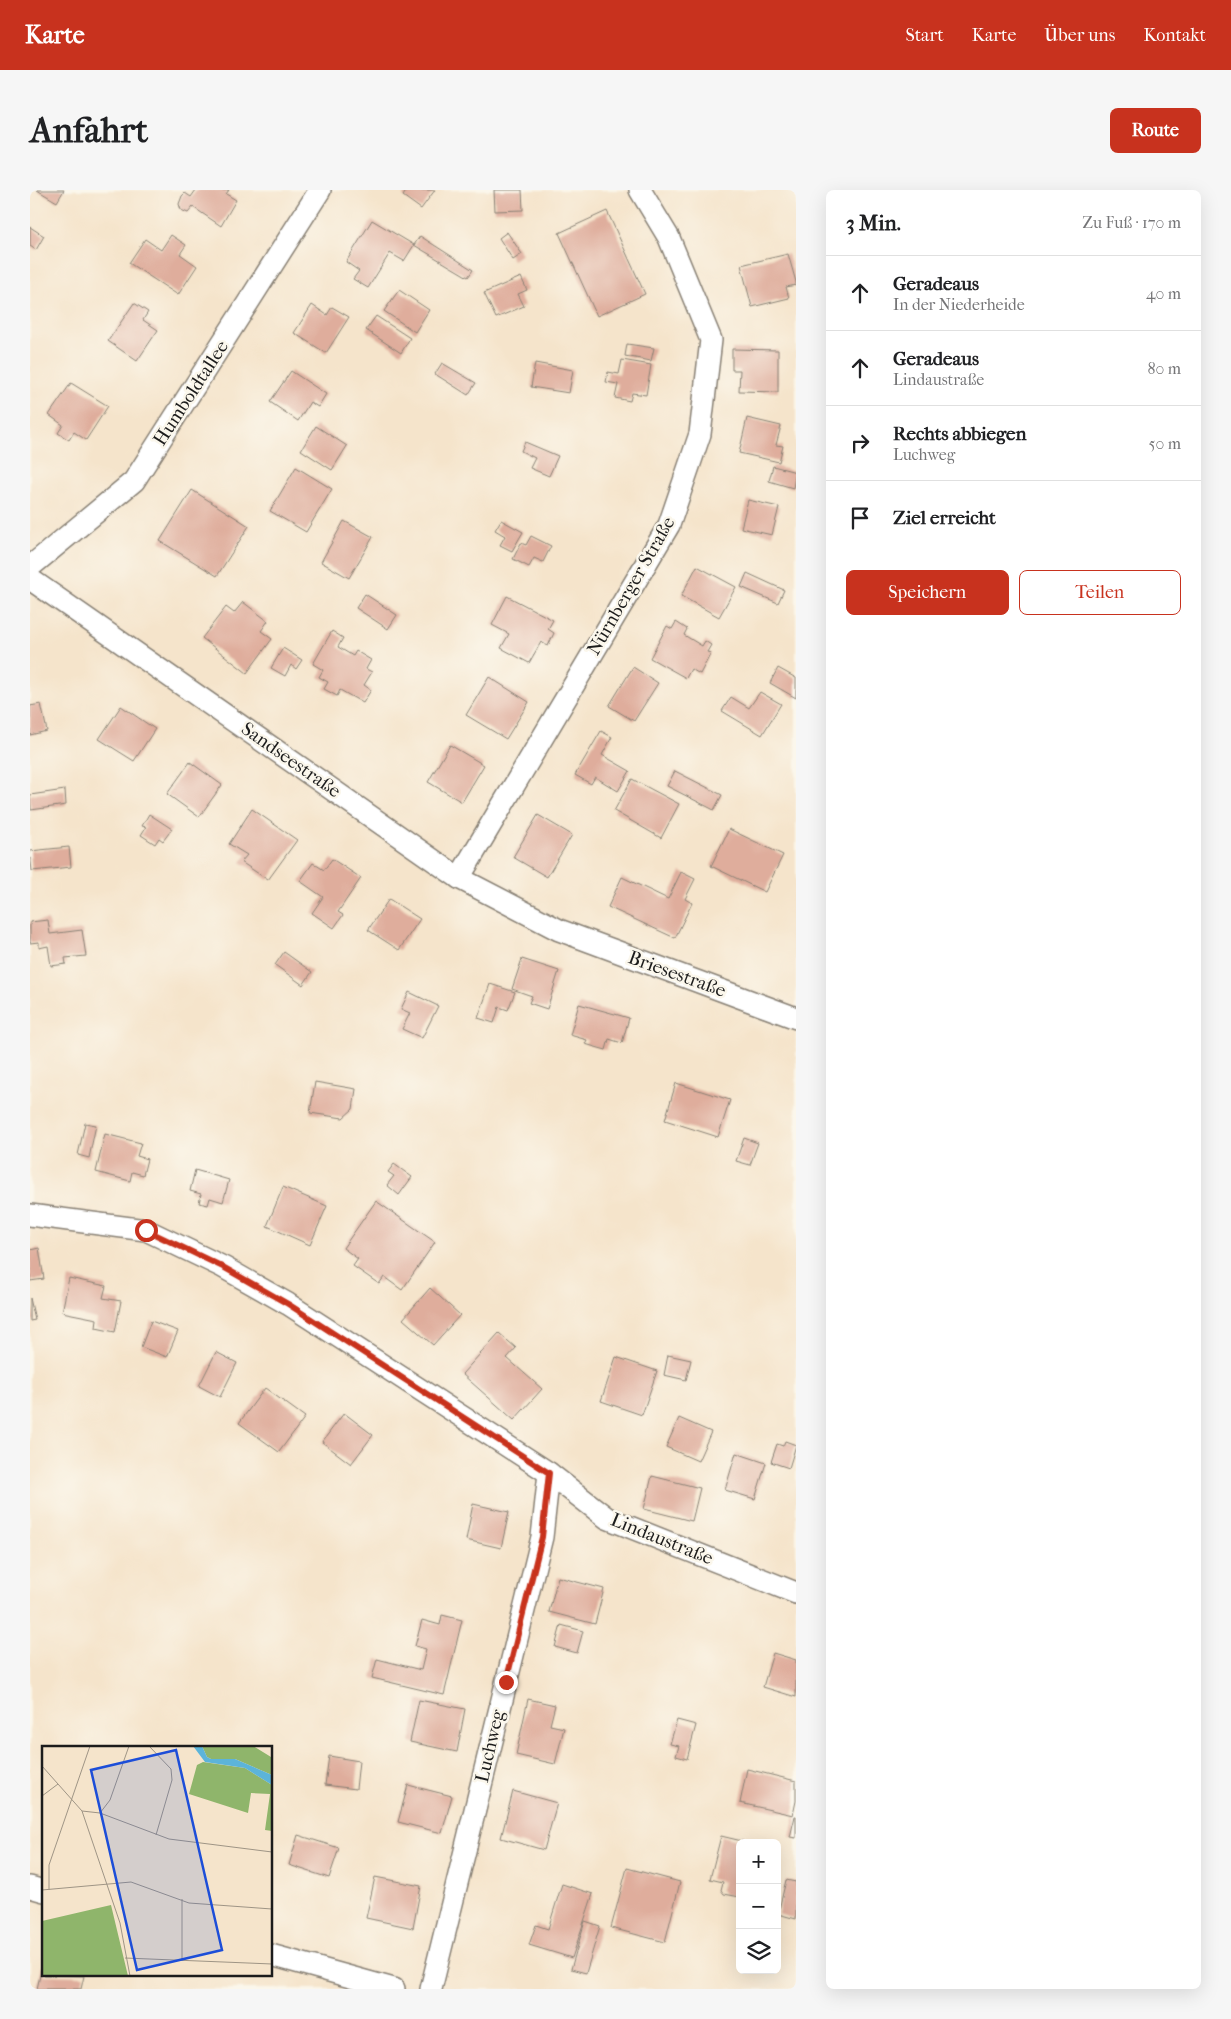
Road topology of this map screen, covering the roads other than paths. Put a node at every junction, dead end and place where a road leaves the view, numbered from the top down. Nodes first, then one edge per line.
1 (320, 190) edge
2 (640, 190) edge
3 (30, 568) edge
4 (30, 579) edge
5 (459, 878) junction
6 (559, 930) joint
7 (796, 1018) edge
8 (30, 1214) edge
9 (549, 1473) junction
10 (796, 1593) edge
11 (272, 1954) edge
12 (394, 1989) edge
13 (431, 1989) edge

1 - 3 street, Humboldtallee
2 - 5 street, Nürnberger Straße
4 - 5 street, Sandseestraße
5 - 6 street, Sandseestraße
6 - 7 street, Briesestraße
8 - 9 street, Lindaustraße
9 - 10 street, Lindaustraße
9 - 13 street, Luchweg
11 - 12 street

